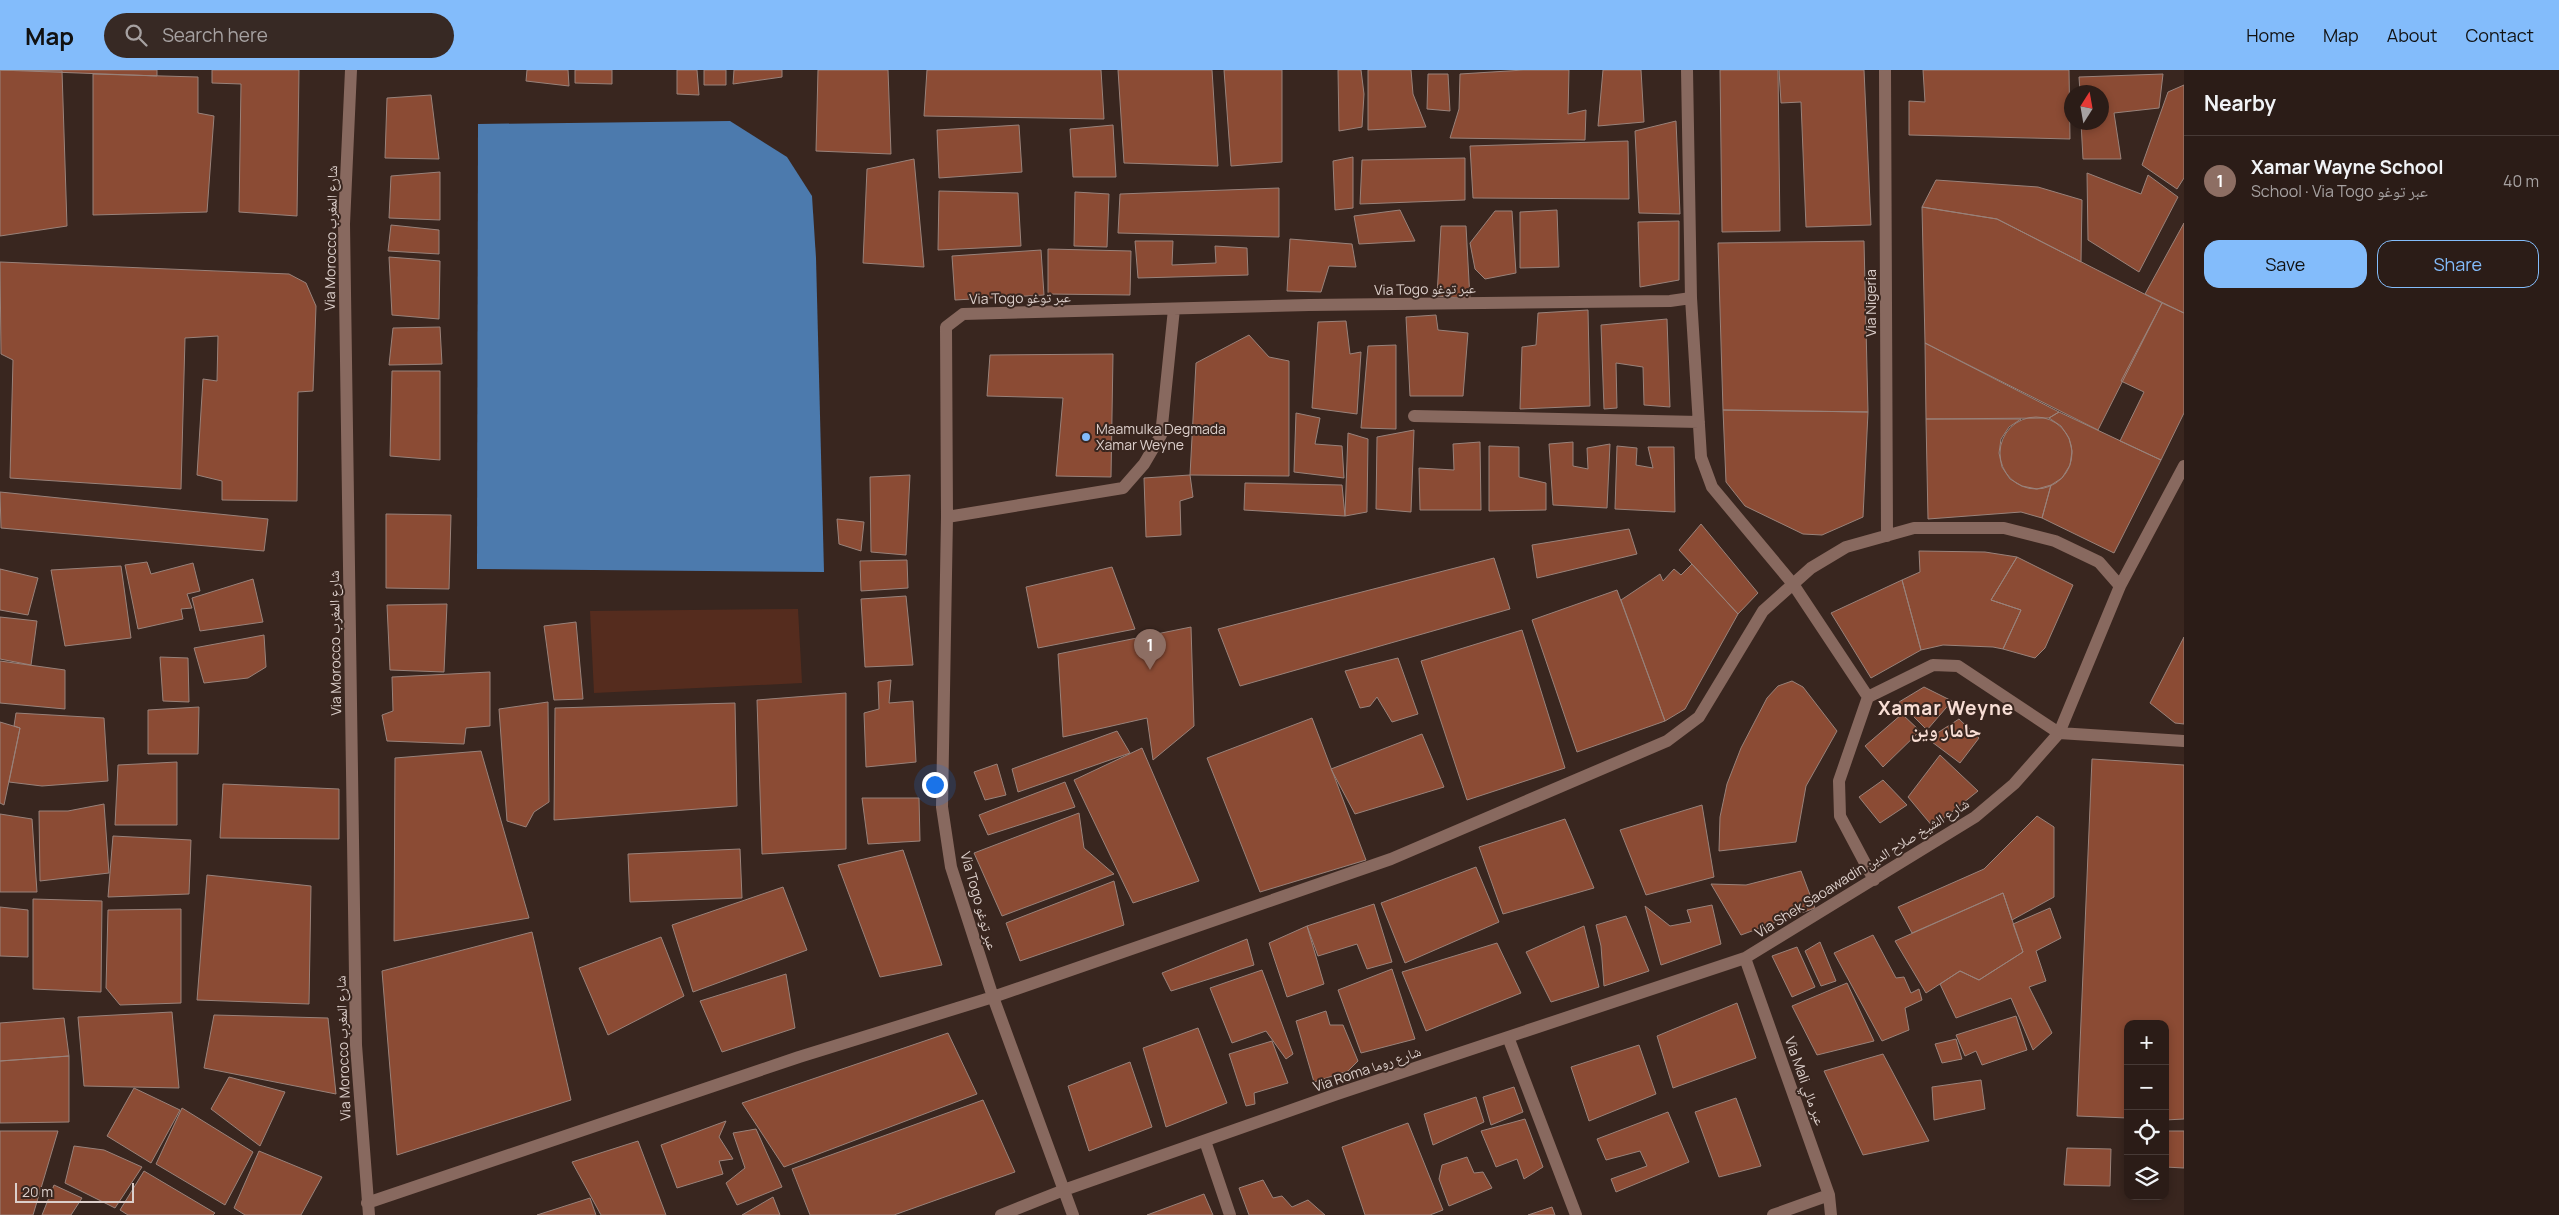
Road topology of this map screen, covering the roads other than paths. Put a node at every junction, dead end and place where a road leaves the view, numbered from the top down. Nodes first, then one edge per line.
1 (351, 70) edge
2 (1688, 70) edge
3 (1885, 70) edge
4 (1691, 298) junction
5 (1174, 309) junction
6 (1414, 416) dead end
7 (1699, 422) junction
8 (2184, 466) edge
9 (947, 517) junction
10 (1886, 536) junction
11 (1793, 584) junction
12 (2120, 586) junction
13 (1868, 697) junction
14 (2059, 733) junction
15 (2184, 741) edge
16 (1874, 880) junction
17 (1745, 958) junction
18 (992, 997) junction
19 (1508, 1037) junction
20 (1204, 1141) junction
21 (1064, 1190) junction
22 (1830, 1195) junction
23 (368, 1209) edge
24 (1001, 1215) edge
25 (1073, 1215) edge
26 (1230, 1215) edge
27 (1576, 1215) edge
28 (1773, 1215) edge
29 (1831, 1215) edge

1 - 23 street, Via Morocco شارع المغرب
2 - 4 street
3 - 10 street, Via Nigeria
4 - 5 street, Via Togo عبر توغو
4 - 7 street
5 - 9 street
5 - 9 street, Via Togo عبر توغو
6 - 7 street
7 - 11 street
8 - 12 street, Via Shek Saoawadin شارع الشيخ صلاح الدين
9 - 18 street, Via Togo عبر توغو
10 - 11 street
10 - 12 street
11 - 13 street
11 - 18 street
12 - 14 street, Via Shek Saoawadin شارع الشيخ صلاح الدين
13 - 14 street
13 - 16 street
14 - 15 street
14 - 16 street, Via Shek Saoawadin شارع الشيخ صلاح الدين
16 - 17 street, Via Shek Saoawadin شارع الشيخ صلاح الدين
17 - 19 street, Via Roma شارع روما
17 - 22 street, Via Mali عبر مالي
18 - 21 street, Via Togo عبر توغو
18 - 23 street
19 - 20 street, Via Roma شارع روما
19 - 27 street
20 - 21 street, Via Roma شارع روما
20 - 26 street
21 - 24 street, Via Roma شارع روما
21 - 25 street, Via Togo عبر توغو
22 - 28 street
22 - 29 street, Via Mali عبر مالي

